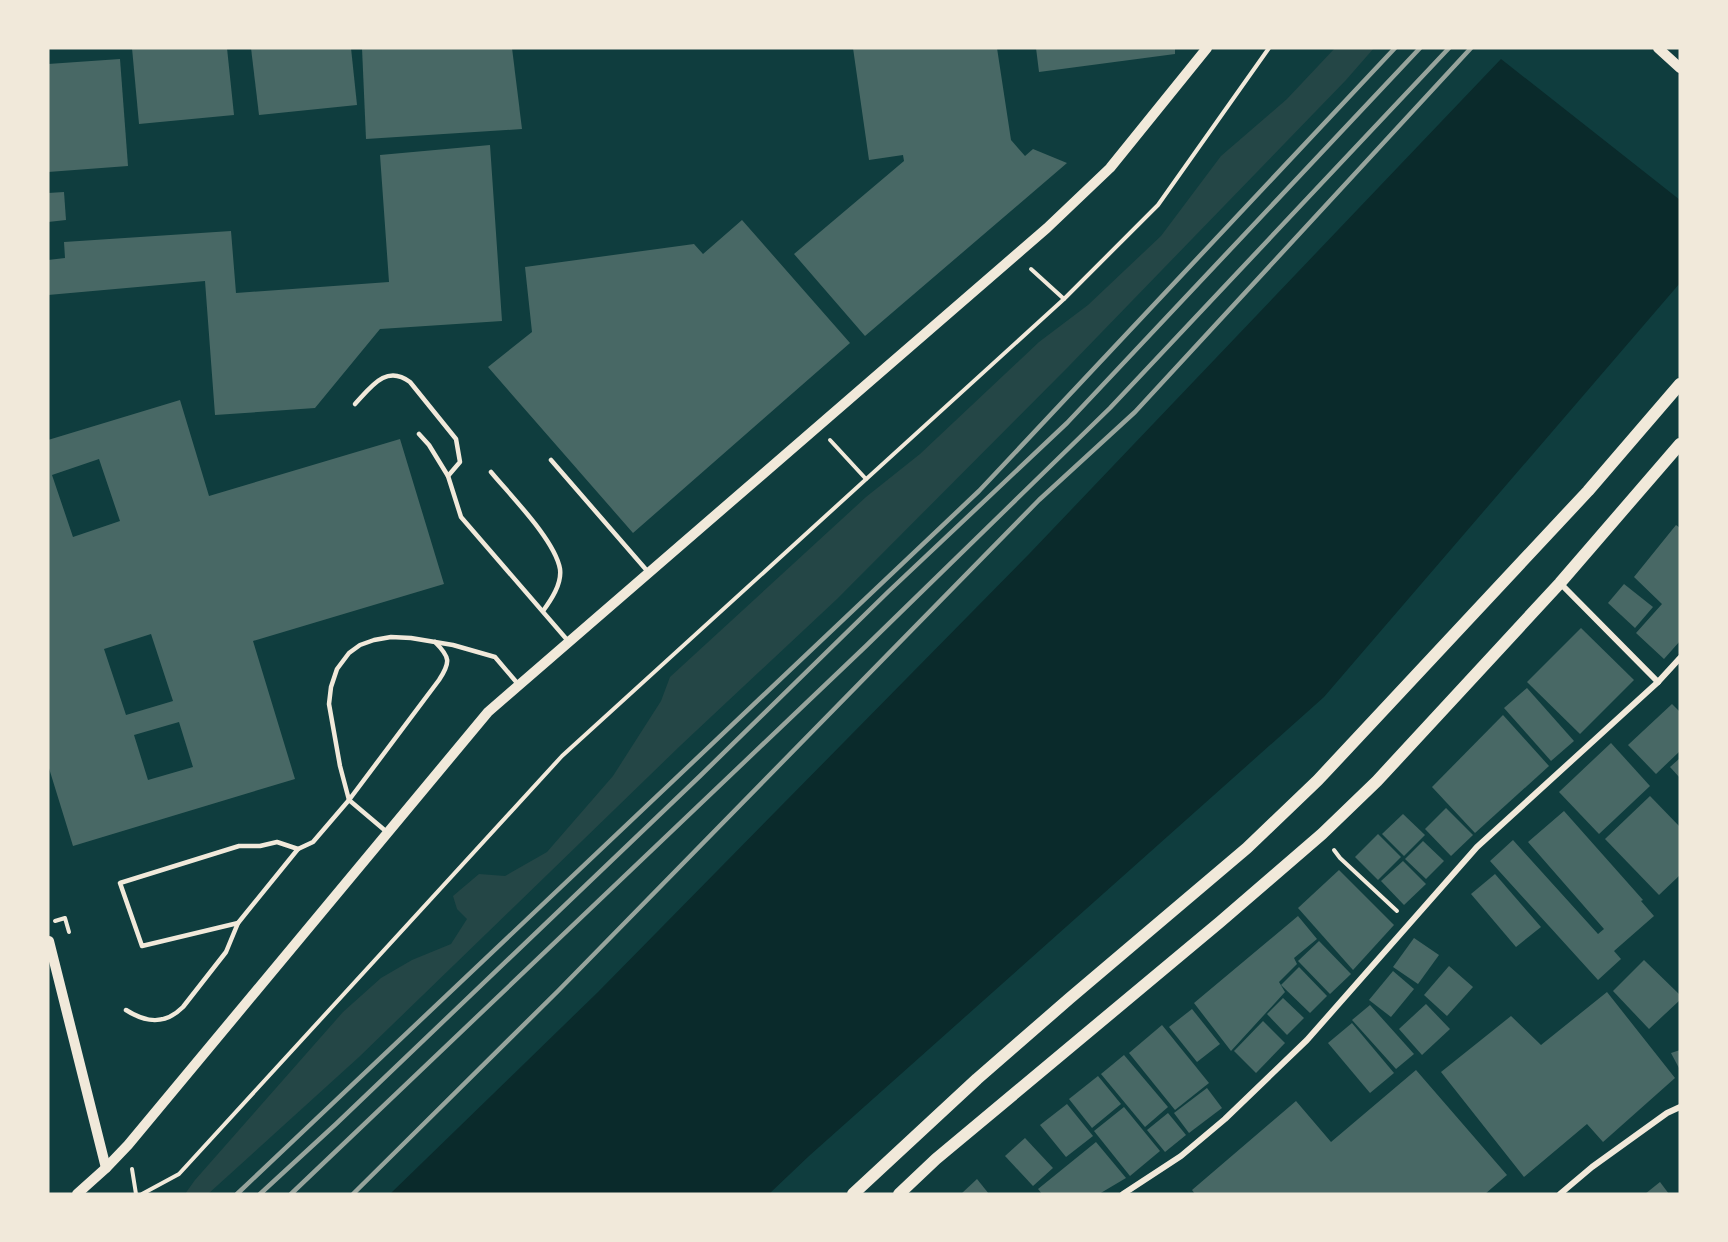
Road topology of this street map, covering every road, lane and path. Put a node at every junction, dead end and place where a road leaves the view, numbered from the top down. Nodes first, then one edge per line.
1 (1207, 48) edge
2 (1269, 48) edge
3 (1658, 48) edge
4 (1680, 68) edge
5 (1031, 268) dead end
6 (1064, 299) junction
7 (1680, 384) edge
8 (355, 404) dead end
9 (419, 434) dead end
10 (829, 440) dead end
11 (1680, 444) edge
12 (551, 460) dead end
13 (491, 472) dead end
14 (448, 476) junction
15 (866, 479) junction
16 (649, 573) junction
17 (1560, 583) junction
18 (543, 611) junction
19 (435, 642) junction
20 (569, 642) junction
21 (1680, 658) edge
22 (1658, 682) junction
23 (519, 685) junction
24 (349, 800) junction
25 (388, 833) junction
26 (1322, 834) junction
27 (298, 849) junction
28 (238, 923) junction
29 (1411, 924) junction
30 (48, 939) edge
31 (126, 1010) dead end
32 (1680, 1107) edge
33 (106, 1168) junction
34 (77, 1194) edge
35 (142, 1194) edge
36 (852, 1194) edge
37 (899, 1194) edge
38 (1123, 1194) edge
39 (1560, 1194) edge

1 - 16 street
2 - 6 path
3 - 4 street
5 - 6 path
6 - 15 path
7 - 36 main road
8 - 14 lane
9 - 14 lane
10 - 15 path
11 - 17 main road
12 - 16 lane
13 - 18 lane
14 - 18 lane
15 - 35 path
16 - 20 street
17 - 22 street
17 - 26 main road
18 - 20 lane
19 - 23 lane
19 - 24 lane
19 - 24 lane
20 - 23 street
21 - 22 street
22 - 29 street
23 - 25 street
24 - 25 lane
24 - 27 lane
25 - 33 street
26 - 29 path
26 - 37 main road
27 - 28 lane
27 - 28 lane
28 - 31 lane
29 - 38 street
30 - 33 street
32 - 39 street
33 - 34 street

